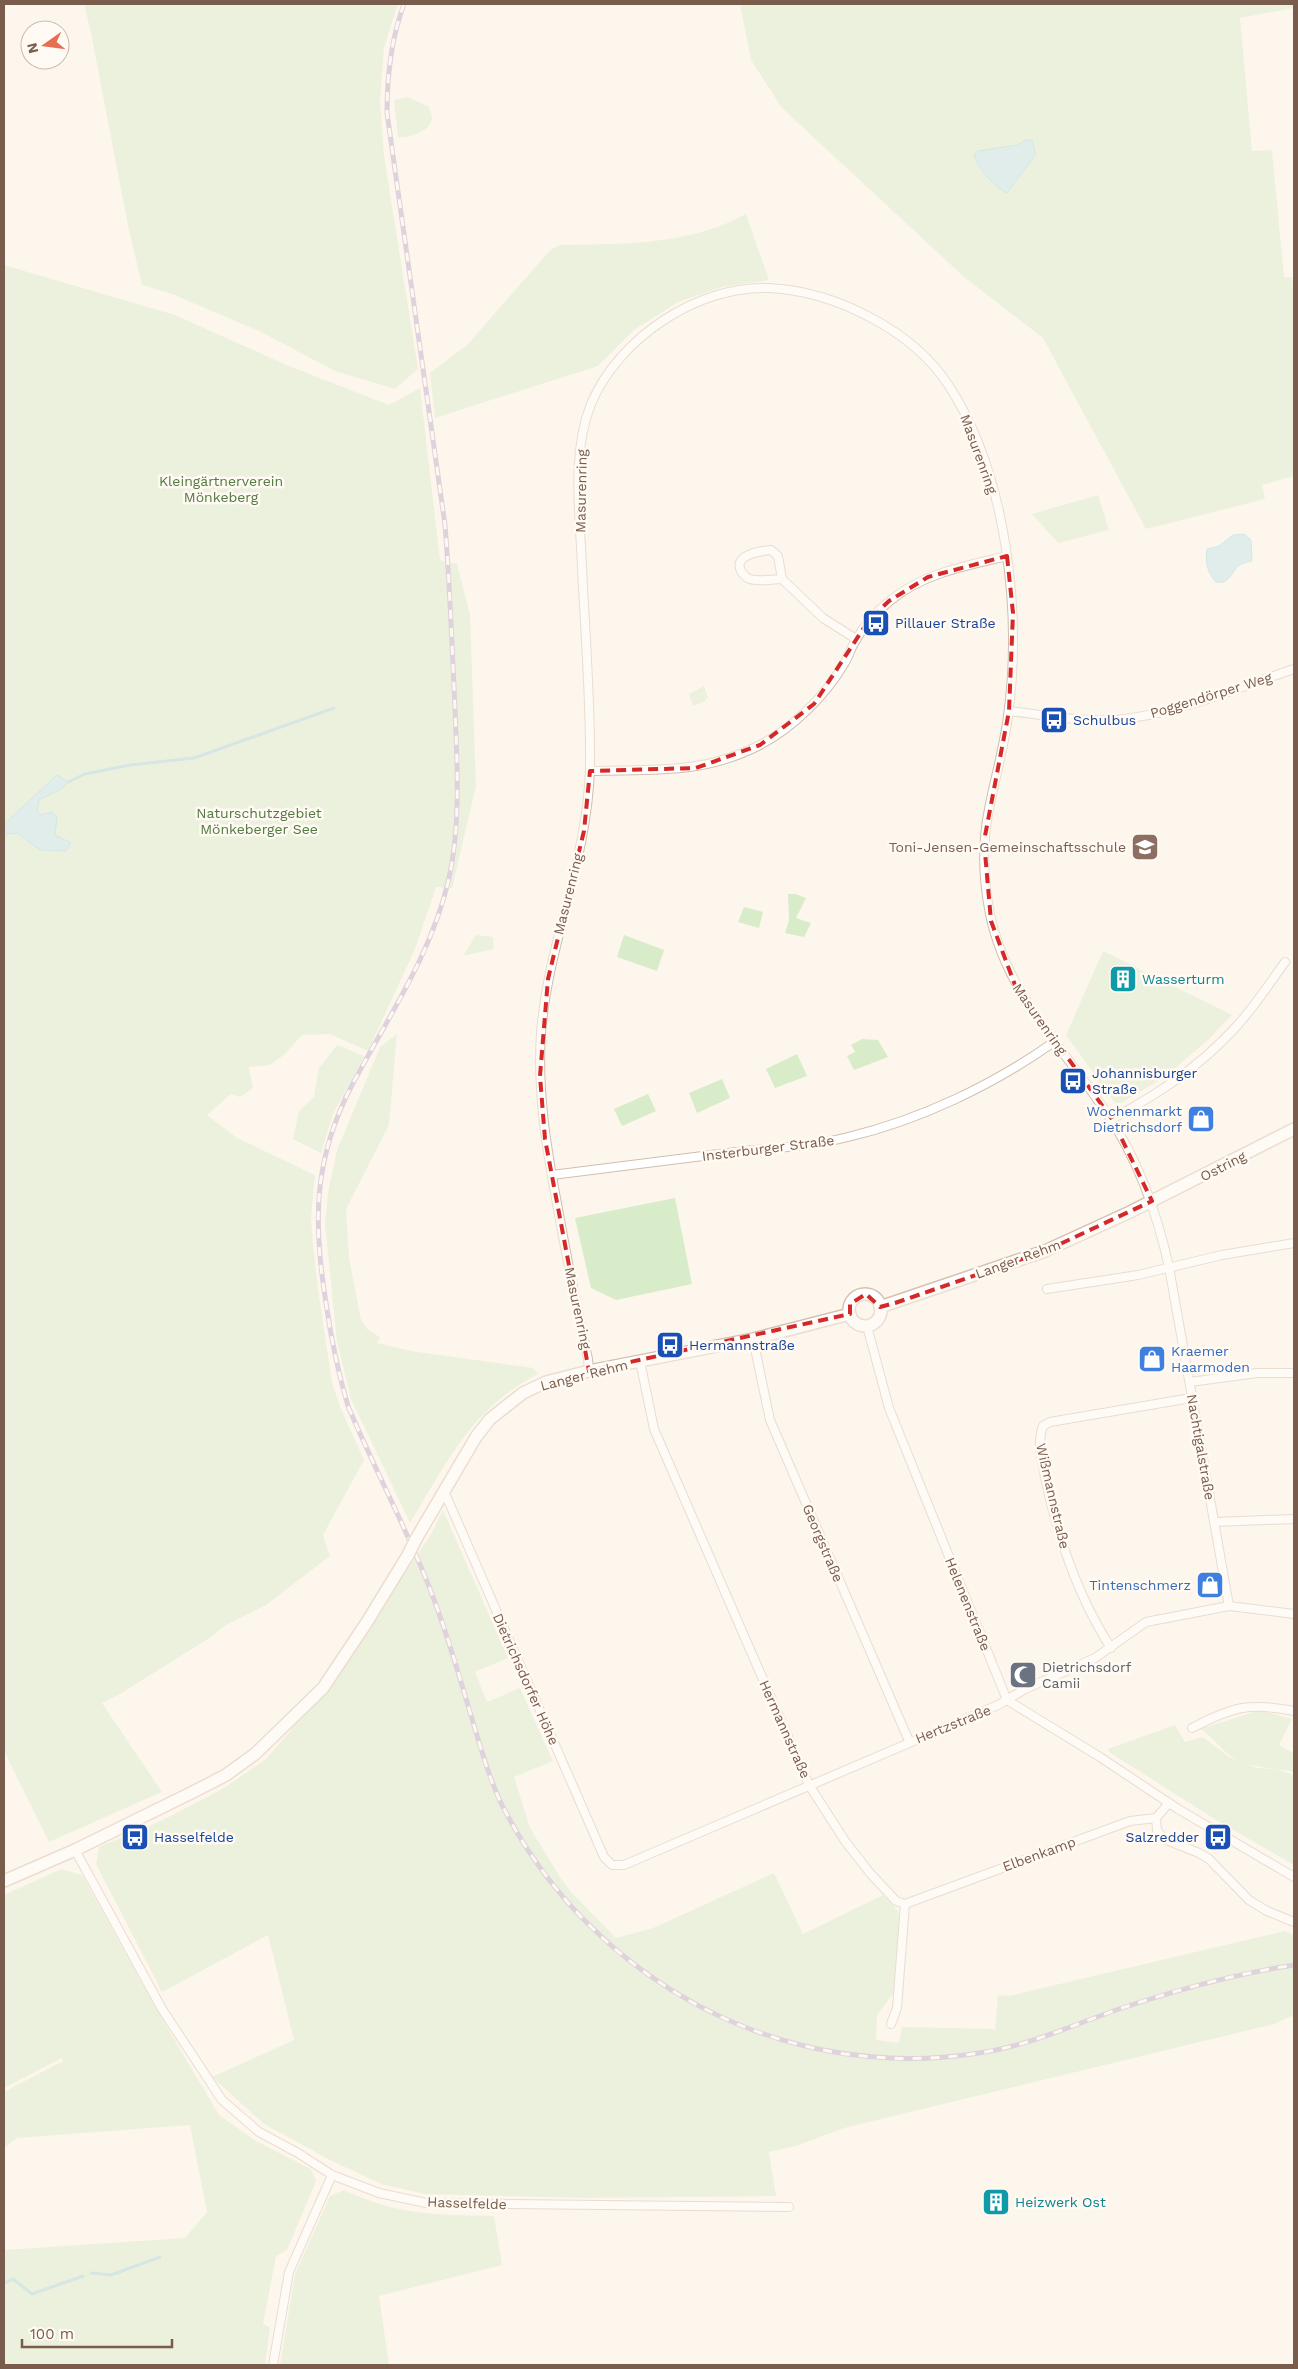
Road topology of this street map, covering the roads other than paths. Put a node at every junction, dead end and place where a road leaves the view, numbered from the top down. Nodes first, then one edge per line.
1 (1006, 556) junction
2 (782, 580) junction
3 (856, 639) junction
4 (1294, 669) edge
5 (1009, 711) junction
6 (590, 771) junction
7 (1286, 962) dead end
8 (1054, 1042) junction
9 (1112, 1119) junction
10 (1294, 1129) edge
11 (552, 1175) junction
12 (1152, 1201) junction
13 (1294, 1243) edge
14 (1170, 1267) junction
15 (1047, 1289) dead end
16 (880, 1306) junction
17 (850, 1314) junction
18 (868, 1326) junction
19 (753, 1339) junction
20 (640, 1361) junction
21 (589, 1371) junction
22 (1294, 1373) edge
23 (1190, 1382) junction
24 (1191, 1398) junction
25 (444, 1491) junction
26 (1294, 1519) edge
27 (1214, 1522) junction
28 (1228, 1606) junction
29 (1294, 1614) edge
30 (1111, 1648) junction
31 (1007, 1700) junction
32 (1294, 1711) edge
33 (1192, 1728) dead end
34 (910, 1741) junction
35 (809, 1785) junction
36 (1169, 1802) junction
37 (1156, 1818) junction
38 (75, 1850) junction
39 (612, 1865) joint
40 (1294, 1877) edge
41 (4, 1881) edge
42 (905, 1904) junction
43 (1294, 1922) edge
44 (890, 2024) dead end
45 (332, 2175) junction
46 (789, 2206) dead end
47 (273, 2365) edge

1 - 3 street
1 - 5 street, Masurenring
1 - 6 street, Masurenring
2 - 2 street
2 - 3 street
3 - 6 street
4 - 5 street, Poggendörper Weg
5 - 8 street, Masurenring
6 - 11 street, Masurenring
7 - 9 street
8 - 9 street, Masurenring
8 - 11 street, Insterburger Straße
9 - 12 street, Masurenring
10 - 12 street, Ostring
11 - 21 street, Masurenring
12 - 14 street, Nachtigalstraße
12 - 16 street, Langer Rehm
13 - 14 street
14 - 15 street
14 - 23 street, Nachtigalstraße
16 - 17 street
16 - 18 street
17 - 18 street
17 - 19 street, Langer Rehm
18 - 31 street, Helenenstraße
19 - 20 street, Langer Rehm
19 - 34 street, Georgstraße
20 - 21 street, Langer Rehm
20 - 35 street, Hermannstraße
21 - 25 street, Langer Rehm
22 - 23 street
23 - 24 street, Nachtigalstraße
24 - 27 street, Nachtigalstraße
24 - 30 street, Wißmannstraße
25 - 38 street, Langer Rehm, bridge
25 - 39 street, Dietrichsdorfer Höhe
26 - 27 street
27 - 28 street, Nachtigalstraße
28 - 29 street, Hertzstraße
28 - 30 street, Hertzstraße
30 - 31 street, Hertzstraße
31 - 34 street, Hertzstraße
31 - 36 street
32 - 33 street
34 - 35 street, Hertzstraße
35 - 39 street, Hertzstraße
35 - 42 street, Hermannstraße
36 - 37 street
36 - 40 street
37 - 42 street, Elbenkamp
37 - 43 street
38 - 41 street, Langer Rehm
38 - 45 street, Hasselfelde
42 - 44 street
45 - 46 street, Hasselfelde
45 - 47 street

